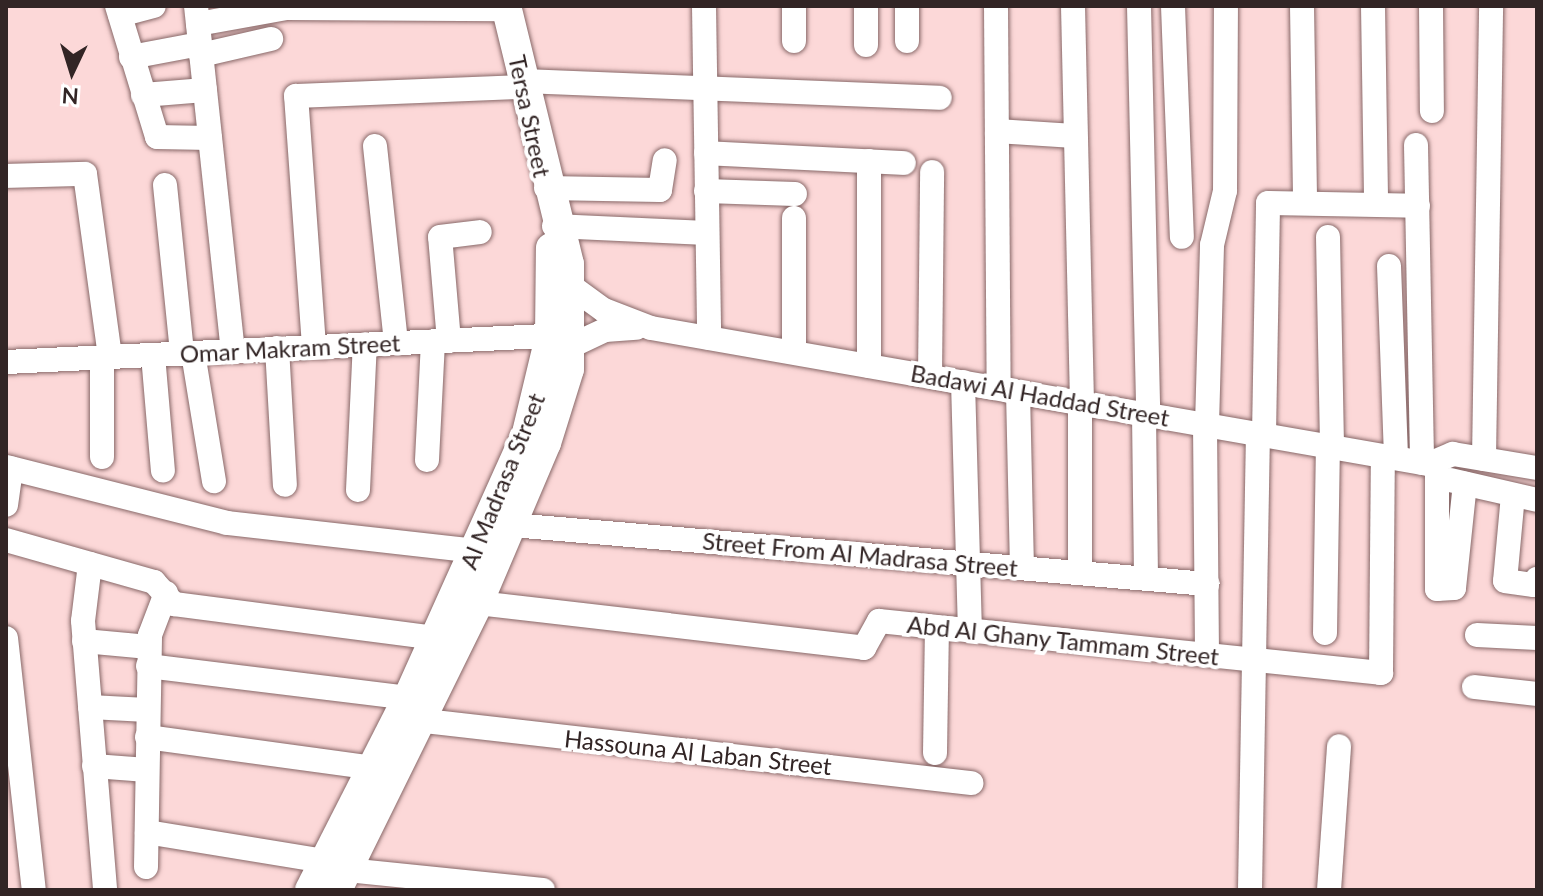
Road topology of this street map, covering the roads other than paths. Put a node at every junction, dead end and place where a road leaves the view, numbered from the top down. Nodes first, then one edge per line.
1 (154, 6) edge
2 (704, 6) edge
3 (794, 6) edge
4 (866, 6) edge
5 (907, 6) edge
6 (996, 6) edge
7 (1073, 6) edge
8 (1139, 6) edge
9 (1173, 6) edge
10 (1226, 6) edge
11 (1302, 6) edge
12 (1373, 6) edge
13 (1431, 6) edge
14 (1491, 6) edge
15 (506, 7) edge
16 (119, 11) edge
17 (199, 32) edge
18 (271, 39) dead end
19 (794, 41) dead end
20 (907, 41) dead end
21 (866, 45) dead end
22 (131, 57) junction
23 (524, 84) junction
24 (705, 89) junction
25 (205, 90) junction
26 (143, 95) junction
27 (940, 98) dead end
28 (1432, 111) dead end
29 (997, 131) junction
30 (1074, 136) junction
31 (210, 138) junction
32 (1416, 145) dead end
33 (375, 146) dead end
34 (706, 153) junction
35 (665, 160) dead end
36 (869, 161) junction
37 (904, 163) dead end
38 (932, 172) dead end
39 (6, 176) edge
40 (165, 185) dead end
41 (546, 188) junction
42 (706, 191) junction
43 (1305, 201) junction
44 (1376, 204) junction
45 (1418, 206) junction
46 (554, 226) junction
47 (480, 232) dead end
48 (707, 233) junction
49 (1182, 237) dead end
50 (1328, 237) dead end
51 (1389, 266) dead end
52 (572, 287) junction
53 (651, 328) junction
54 (566, 338) junction
55 (709, 338) junction
56 (441, 341) junction
57 (396, 343) junction
58 (365, 344) junction
59 (314, 346) junction
60 (277, 348) junction
61 (233, 350) junction
62 (794, 352) junction
63 (187, 353) junction
64 (153, 355) junction
65 (106, 357) junction
66 (6, 362) edge
67 (869, 366) junction
68 (930, 376) junction
69 (963, 382) junction
70 (1008, 390) junction
71 (1081, 403) junction
72 (1146, 414) junction
73 (1206, 425) junction
74 (1261, 434) junction
75 (1330, 446) junction
76 (102, 457) dead end
77 (1389, 457) junction
78 (1484, 459) junction
79 (427, 460) dead end
80 (1429, 466) junction
81 (8, 468) edge
82 (1537, 468) edge
83 (163, 471) dead end
84 (214, 481) dead end
85 (1465, 484) junction
86 (285, 485) dead end
87 (358, 490) dead end
88 (1525, 498) edge
89 (6, 505) edge
90 (512, 525) junction
91 (6, 540) edge
92 (475, 551) junction
93 (90, 564) junction
94 (968, 564) junction
95 (1022, 568) junction
96 (1080, 573) junction
97 (1146, 579) junction
98 (1537, 579) edge
99 (1208, 584) junction
100 (166, 593) junction
101 (478, 603) junction
102 (937, 627) junction
103 (970, 631) junction
104 (1325, 633) dead end
105 (1477, 635) dead end
106 (6, 638) edge
107 (435, 638) junction
108 (1537, 638) edge
109 (84, 641) junction
110 (1207, 655) junction
111 (148, 656) junction
112 (1259, 660) junction
113 (1474, 687) dead end
114 (1537, 694) edge
115 (90, 707) junction
116 (416, 709) junction
117 (147, 710) junction
118 (147, 737) junction
119 (1339, 746) dead end
120 (935, 753) dead end
121 (94, 766) junction
122 (385, 769) junction
123 (147, 770) junction
124 (971, 783) dead end
125 (147, 832) junction
126 (146, 867) dead end
127 (336, 873) edge
128 (34, 890) edge
129 (105, 890) edge
130 (310, 890) edge
131 (543, 890) edge
132 (1250, 890) edge
133 (1329, 890) edge

1 - 16 street
2 - 24 street
3 - 19 street
4 - 21 street
5 - 20 street
6 - 29 street
7 - 30 street
8 - 72 street
9 - 49 street
10 - 73 street
11 - 43 street
12 - 44 street
13 - 28 street
14 - 78 street
15 - 17 street
15 - 23 main road, Tersa Street
16 - 22 street
17 - 18 street
17 - 22 street
17 - 25 street
22 - 26 street
23 - 24 street
23 - 41 main road, Tersa Street
23 - 59 street
24 - 27 street
24 - 34 street
25 - 26 street
25 - 31 street
26 - 31 street
29 - 30 street
29 - 70 street
30 - 71 street
31 - 61 street
32 - 45 street
33 - 57 street
34 - 36 street
34 - 42 street
35 - 41 street
36 - 37 street
36 - 67 street
38 - 68 street
39 - 65 street
40 - 63 street
41 - 46 main road, Tersa Street
42 - 48 street
42 - 62 street
43 - 44 street
43 - 74 street
44 - 45 street
45 - 80 street
46 - 48 street
46 - 52 main road, Al Madrasa Street
46 - 54 main road, Al Madrasa Street
47 - 56 street
48 - 55 street
50 - 75 street
51 - 77 street
52 - 53 street, Badawi Al Haddad Street
52 - 54 main road, Al Madrasa Street
53 - 54 street, Badawi Al Haddad Street
53 - 55 street, Badawi Al Haddad Street
54 - 56 street, Omar Makram Street
54 - 90 main road, Al Madrasa Street
54 - 92 main road, Al Madrasa Street
55 - 62 street, Badawi Al Haddad Street
56 - 57 street, Omar Makram Street
56 - 79 street
57 - 58 street, Omar Makram Street
58 - 59 street, Omar Makram Street
58 - 87 street
59 - 60 street, Omar Makram Street
60 - 61 street, Omar Makram Street
60 - 86 street
61 - 63 street, Omar Makram Street
62 - 67 street, Badawi Al Haddad Street
63 - 64 street, Omar Makram Street
63 - 84 street
64 - 65 street, Omar Makram Street
64 - 83 street
65 - 66 street, Omar Makram Street
65 - 76 street
67 - 68 street, Badawi Al Haddad Street
68 - 69 street, Badawi Al Haddad Street
69 - 70 street, Badawi Al Haddad Street
69 - 94 street
70 - 71 street, Badawi Al Haddad Street
70 - 95 street
71 - 72 street, Badawi Al Haddad Street
71 - 96 street
72 - 73 street, Badawi Al Haddad Street
72 - 97 street
73 - 74 street, Badawi Al Haddad Street
73 - 99 street
74 - 75 street, Badawi Al Haddad Street
74 - 112 street
75 - 77 street, Badawi Al Haddad Street
75 - 104 street
77 - 80 street, Badawi Al Haddad Street
77 - 112 street, Abd Al Ghany Tammam Street
78 - 80 street
78 - 82 street
80 - 85 street
80 - 85 street
81 - 89 street
81 - 92 street
85 - 88 street
88 - 98 street
90 - 94 street, Street From Al Madrasa Street
90 - 101 main road, Al Madrasa Street
91 - 93 street
92 - 107 main road, Al Madrasa Street
93 - 100 street
93 - 109 street
94 - 95 street, Street From Al Madrasa Street
94 - 103 street
95 - 96 street, Street From Al Madrasa Street
96 - 97 street, Street From Al Madrasa Street
97 - 99 street, Street From Al Madrasa Street
99 - 110 street
100 - 107 street
100 - 111 street
101 - 102 street, Abd Al Ghany Tammam Street
101 - 116 main road, Al Madrasa Street
102 - 103 street, Abd Al Ghany Tammam Street
102 - 120 street
103 - 110 street, Abd Al Ghany Tammam Street
105 - 108 street
106 - 128 street
107 - 116 main road, Al Madrasa Street
109 - 111 street, Hassouna Al Laban Street
109 - 115 street
110 - 112 street, Abd Al Ghany Tammam Street
111 - 116 street, Hassouna Al Laban Street
111 - 117 street
112 - 132 street
113 - 114 street
115 - 117 street
115 - 121 street
116 - 122 main road, Al Madrasa Street
116 - 124 street, Hassouna Al Laban Street
117 - 118 street
118 - 122 street
118 - 123 street
119 - 133 street
121 - 123 street
121 - 129 street
122 - 127 main road, Al Madrasa Street
123 - 125 street
125 - 126 street
125 - 127 street
127 - 130 main road, Al Madrasa Street
127 - 131 street

